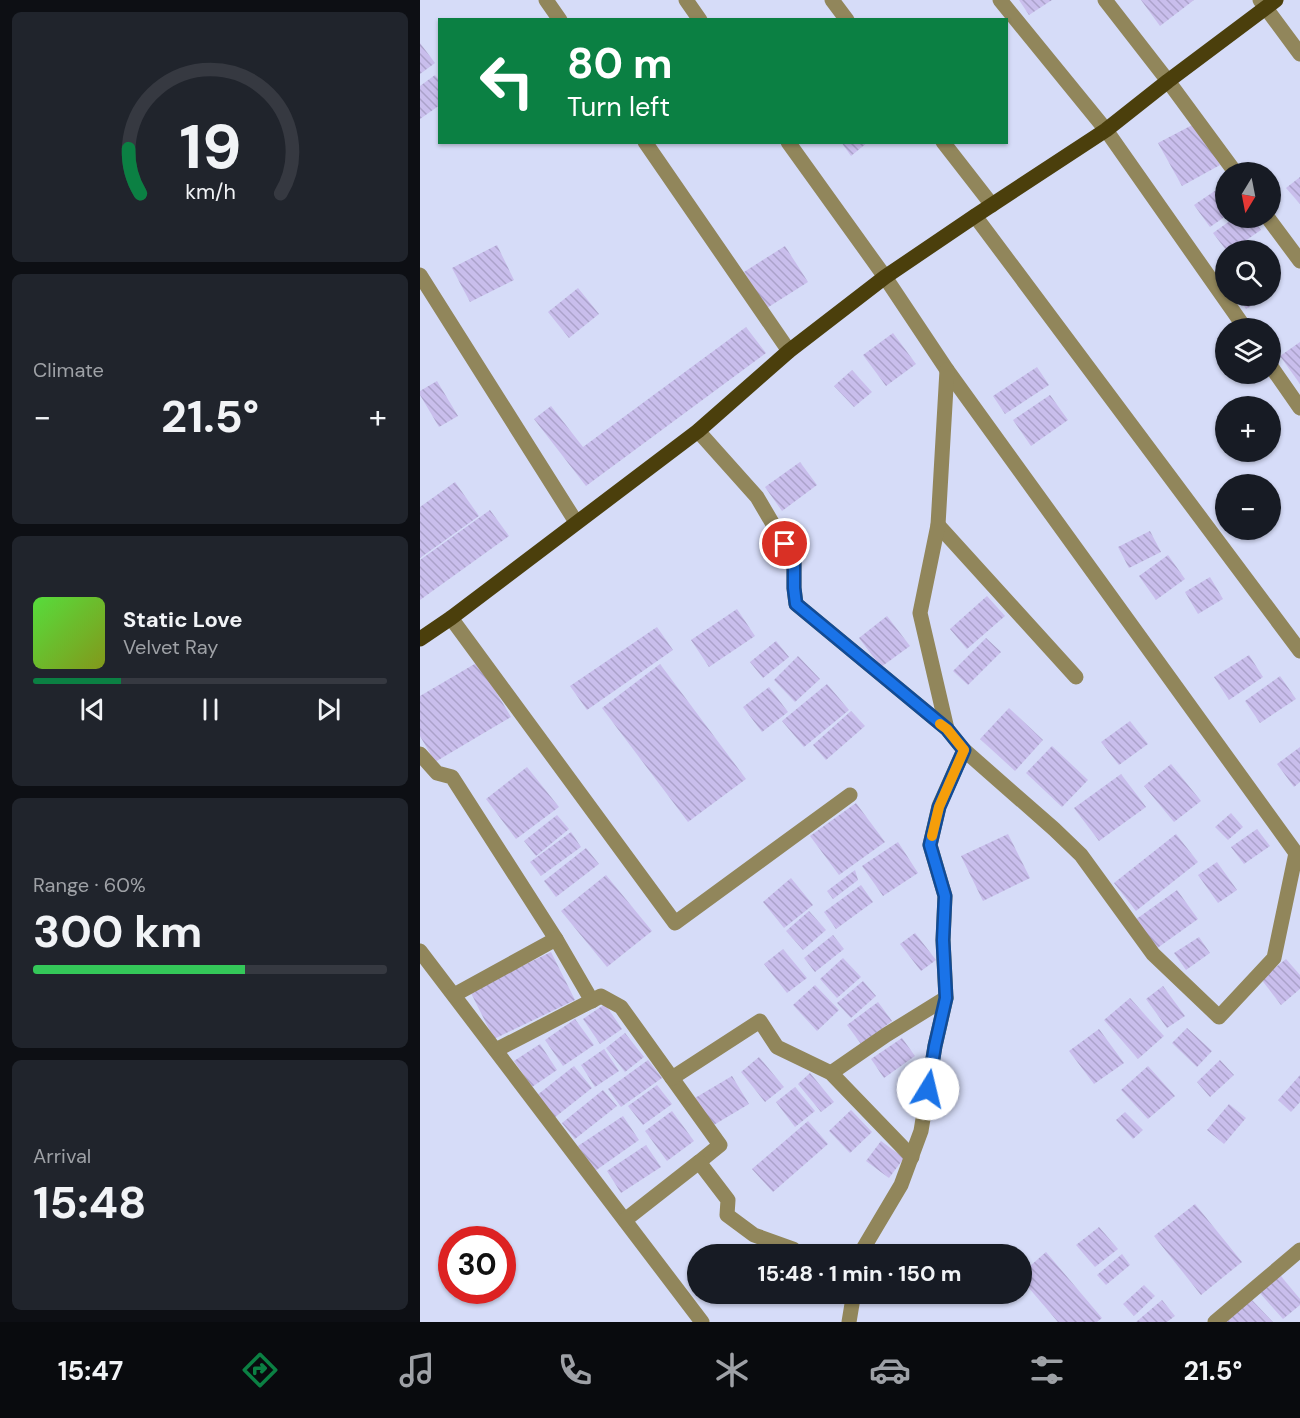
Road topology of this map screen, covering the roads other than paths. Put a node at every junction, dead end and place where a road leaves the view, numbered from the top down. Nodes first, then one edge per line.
1 (546, 0) edge
2 (686, 0) edge
3 (832, 0) edge
4 (1000, 0) edge
5 (1105, 0) edge
6 (1268, 3) edge
7 (559, 18) edge
8 (699, 18) edge
9 (846, 18) edge
10 (1300, 54) edge
11 (1168, 81) junction
12 (1106, 130) junction
13 (646, 144) edge
14 (789, 144) edge
15 (945, 144) edge
16 (1228, 162) edge
17 (992, 205) junction
18 (975, 216) junction
19 (1275, 228) edge
20 (1300, 261) edge
21 (420, 275) edge
22 (885, 277) junction
23 (1238, 318) edge
24 (789, 351) junction
25 (947, 370) junction
26 (1281, 381) edge
27 (1300, 408) edge
28 (698, 431) junction
29 (576, 522) junction
30 (938, 525) junction
31 (451, 618) junction
32 (420, 639) edge
33 (1300, 651) edge
34 (1076, 677) dead end
35 (947, 729) junction
36 (964, 750) junction
37 (420, 754) edge
38 (850, 795) dead end
39 (556, 939) junction
40 (420, 951) edge
41 (454, 995) junction
42 (946, 998) junction
43 (592, 1001) junction
44 (496, 1050) junction
45 (831, 1073) junction
46 (672, 1078) junction
47 (912, 1157) junction
48 (699, 1162) junction
49 (625, 1220) junction
50 (779, 1244) edge
51 (866, 1244) edge
52 (1300, 1250) edge
53 (851, 1304) edge
54 (702, 1322) edge
55 (849, 1322) edge
56 (1215, 1322) edge

1 - 7 street
2 - 8 street
3 - 9 street
4 - 12 street
5 - 11 street
6 - 10 street
6 - 11 main road
11 - 12 main road
11 - 16 street
12 - 17 main road
12 - 23 street
13 - 24 street
14 - 22 street
15 - 17 street
17 - 18 main road
18 - 22 main road
18 - 33 street
19 - 20 street
21 - 29 street
22 - 24 main road
22 - 25 street
24 - 28 main road
25 - 30 street
25 - 36 street
26 - 27 street
28 - 29 main road
28 - 35 street
29 - 31 main road
30 - 34 street
30 - 35 street
31 - 32 main road
31 - 38 street
35 - 36 street
36 - 42 street
37 - 39 street
39 - 41 street
39 - 43 street
40 - 41 street
41 - 44 street
42 - 45 street
42 - 47 street
43 - 44 street
43 - 46 street
44 - 49 street
45 - 46 street
45 - 47 street
46 - 48 street
47 - 51 street
48 - 49 street
48 - 50 street
49 - 54 street
52 - 56 street
53 - 55 street

